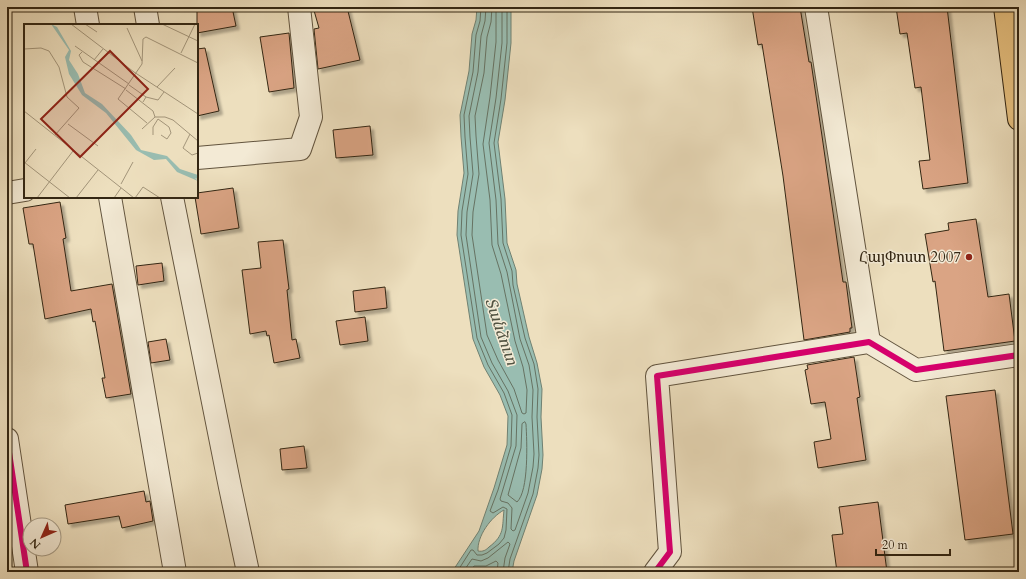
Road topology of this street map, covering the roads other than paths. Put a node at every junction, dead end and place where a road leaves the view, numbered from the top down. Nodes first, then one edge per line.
1 (85, 7) edge
2 (145, 7) edge
3 (299, 7) edge
4 (816, 7) edge
5 (1005, 7) edge
6 (88, 24) edge
7 (148, 24) edge
8 (1018, 106) edge
9 (198, 158) edge
10 (24, 190) edge
11 (7, 193) edge
12 (110, 198) edge
13 (172, 198) edge
14 (869, 342) junction
15 (1019, 355) edge
16 (7, 439) edge
17 (27, 572) edge
18 (175, 572) edge
19 (248, 572) edge
20 (656, 572) edge

1 - 6 street
2 - 7 street
3 - 9 street
4 - 14 street
5 - 8 highway
10 - 11 street
12 - 18 street
13 - 19 street
14 - 15 street
14 - 20 street
16 - 17 street

